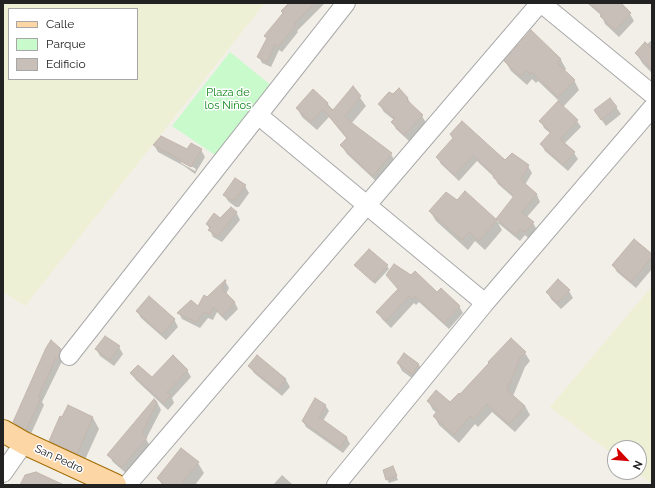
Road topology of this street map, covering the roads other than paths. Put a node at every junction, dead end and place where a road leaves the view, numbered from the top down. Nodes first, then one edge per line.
1 (346, 3) edge
2 (540, 3) edge
3 (652, 94) edge
4 (652, 108) edge
5 (258, 116) junction
6 (367, 206) junction
7 (485, 303) junction
8 (69, 356) dead end
9 (3, 431) edge
10 (24, 443) junction
11 (3, 473) edge
12 (115, 485) edge
13 (127, 485) edge
14 (336, 485) edge

1 - 5 street
2 - 3 street
2 - 6 street
4 - 7 street
5 - 6 street
5 - 8 street
6 - 7 street
6 - 13 street
7 - 14 street
9 - 10 main road, San Pedro
10 - 11 street
10 - 12 main road, San Pedro

